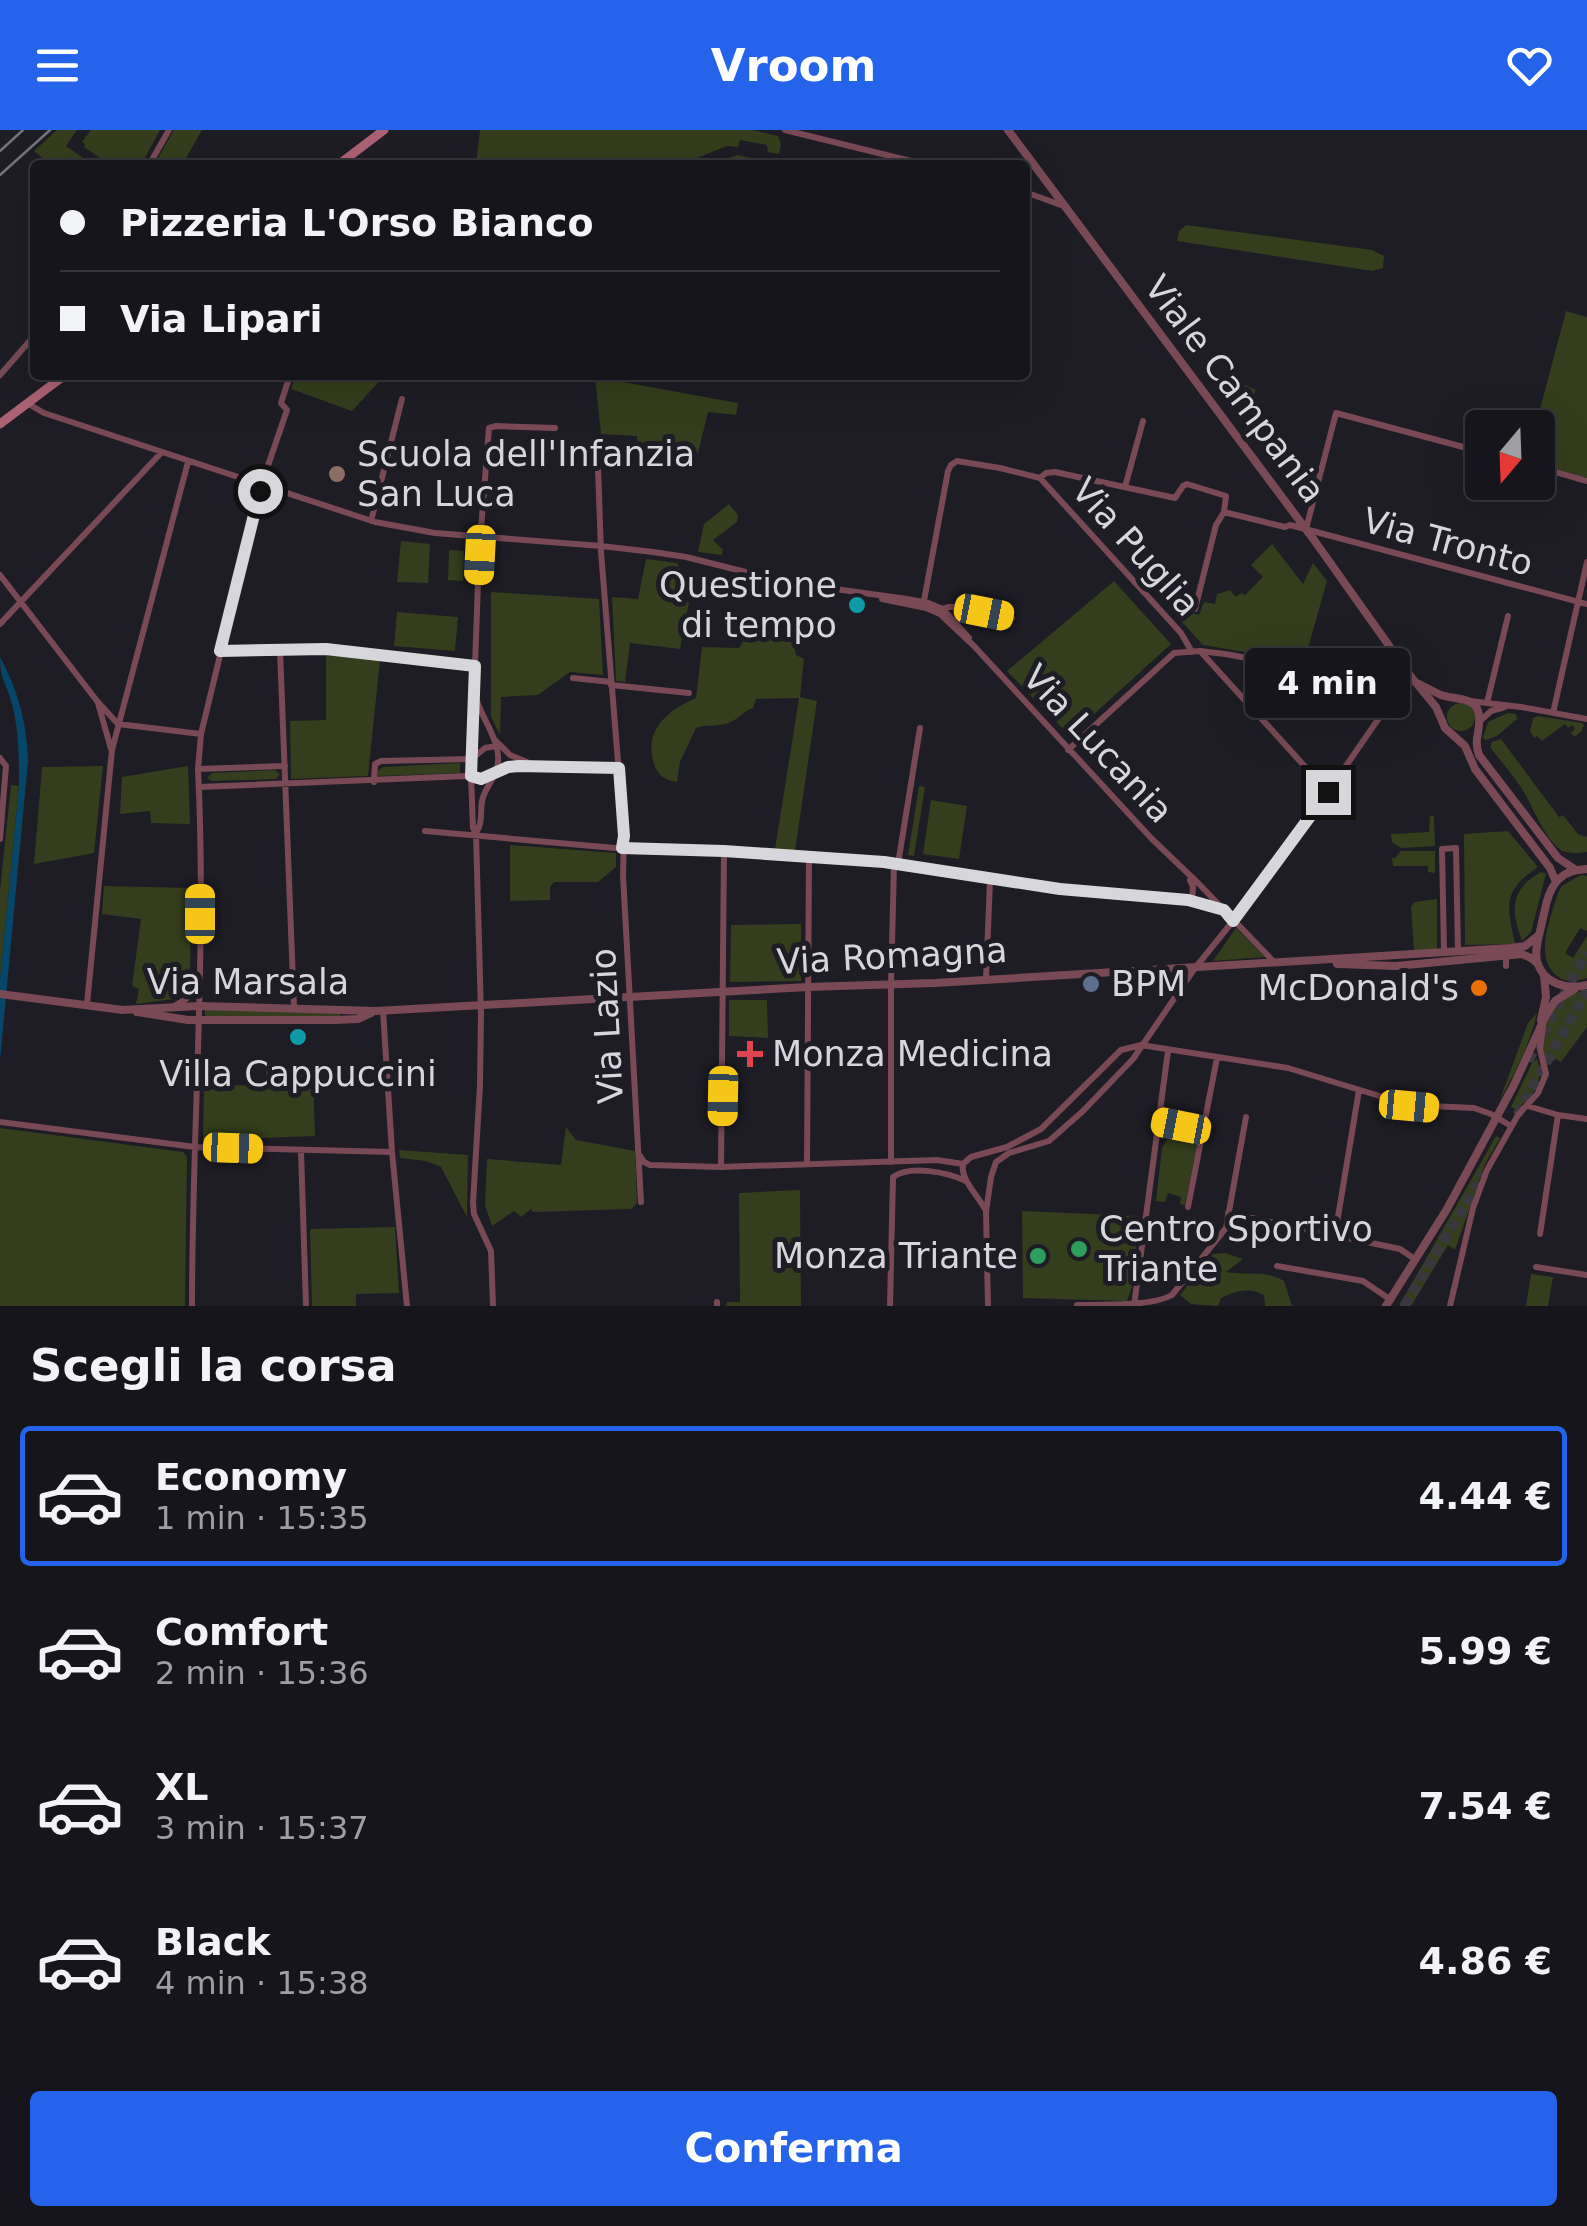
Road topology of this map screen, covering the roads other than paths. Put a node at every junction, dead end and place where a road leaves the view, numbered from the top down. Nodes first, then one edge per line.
1 (169, 130) edge
2 (384, 130) edge
3 (785, 130) edge
4 (1008, 130) edge
5 (152, 160) edge
6 (345, 160) edge
7 (907, 160) edge
8 (1030, 194) edge
9 (1065, 206) junction
10 (30, 341) edge
11 (0, 375) edge
12 (58, 380) edge
13 (288, 380) edge
14 (402, 399) dead end
15 (27, 404) junction
16 (1143, 421) dead end
17 (0, 424) edge
18 (555, 428) dead end
19 (597, 439) dead end
20 (1465, 447) edge
21 (161, 453) junction
22 (188, 462) junction
23 (1555, 472) edge
24 (1040, 478) junction
25 (1587, 481) edge
26 (261, 486) junction
27 (1125, 487) junction
28 (1224, 512) junction
29 (371, 521) junction
30 (1306, 531) junction
31 (480, 538) junction
32 (601, 546) junction
33 (1587, 562) edge
34 (0, 575) edge
35 (21, 602) junction
36 (1578, 602) junction
37 (923, 604) junction
38 (1587, 604) edge
39 (1195, 609) dead end
40 (942, 612) junction
41 (1508, 616) dead end
42 (1012, 618) dead end
43 (0, 624) edge
44 (280, 650) junction
45 (220, 651) junction
46 (1196, 652) junction
47 (475, 666) junction
48 (573, 678) dead end
49 (1353, 678) junction
50 (1414, 680) junction
51 (610, 684) junction
52 (1401, 686) junction
53 (689, 693) dead end
54 (475, 694) junction
55 (1459, 699) junction
56 (97, 701) junction
57 (1470, 702) junction
58 (1486, 704) junction
59 (1388, 705) junction
60 (1511, 706) junction
61 (1553, 714) junction
62 (1442, 716) junction
63 (1587, 719) edge
64 (118, 724) junction
65 (1478, 724) junction
66 (920, 728) dead end
67 (201, 734) junction
68 (1450, 734) junction
69 (498, 744) junction
70 (112, 750) junction
71 (1068, 750) junction
72 (0, 758) edge
73 (472, 759) junction
74 (285, 766) junction
75 (542, 766) junction
76 (198, 768) junction
77 (619, 768) junction
78 (496, 772) junction
79 (471, 776) junction
80 (374, 782) junction
81 (286, 784) junction
82 (199, 788) junction
83 (1328, 792) junction
84 (1, 825) edge
85 (424, 831) dead end
86 (476, 834) junction
87 (0, 838) edge
88 (622, 848) junction
89 (724, 851) junction
90 (809, 858) junction
91 (896, 864) junction
92 (1587, 869) edge
93 (1576, 870) junction
94 (1187, 874) junction
95 (990, 880) junction
96 (1556, 882) junction
97 (1192, 902) junction
98 (1224, 910) junction
99 (1233, 921) junction
100 (1539, 935) junction
101 (1458, 938) junction
102 (1444, 939) junction
103 (1458, 951) junction
104 (1444, 952) junction
105 (1384, 955) junction
106 (1506, 956) junction
107 (1307, 962) junction
108 (1537, 963) junction
109 (1275, 964) junction
110 (1383, 966) junction
111 (1506, 966) dead end
112 (1195, 968) junction
113 (1544, 975) junction
114 (200, 979) junction
115 (986, 979) junction
116 (891, 984) junction
117 (1587, 985) edge
118 (808, 987) junction
119 (1576, 988) junction
120 (724, 992) junction
121 (3, 994) edge
122 (631, 996) junction
123 (87, 1004) junction
124 (480, 1004) junction
125 (199, 1006) junction
126 (172, 1007) junction
127 (294, 1008) junction
128 (121, 1010) junction
129 (379, 1010) junction
130 (1545, 1018) junction
131 (198, 1020) junction
132 (1538, 1029) junction
133 (1140, 1045) junction
134 (1168, 1051) junction
135 (1217, 1058) junction
136 (1359, 1090) junction
137 (1527, 1105) junction
138 (1558, 1115) junction
139 (1246, 1116) dead end
140 (1496, 1117) junction
141 (1587, 1120) edge
142 (0, 1122) edge
143 (1159, 1122) junction
144 (1511, 1126) junction
145 (1204, 1131) junction
146 (195, 1147) junction
147 (301, 1151) junction
148 (392, 1152) junction
149 (640, 1156) junction
150 (975, 1156) junction
151 (941, 1161) junction
152 (892, 1162) junction
153 (807, 1163) junction
154 (963, 1164) junction
155 (721, 1167) junction
156 (992, 1175) junction
157 (967, 1182) junction
158 (641, 1202) dead end
159 (1188, 1207) dead end
160 (986, 1212) junction
161 (1228, 1213) junction
162 (1540, 1234) dead end
163 (1335, 1235) junction
164 (1416, 1260) junction
165 (1277, 1266) dead end
166 (1536, 1267) dead end
167 (1587, 1274) edge
168 (1388, 1303) edge
169 (1077, 1305) edge
170 (192, 1306) edge
171 (306, 1306) edge
172 (407, 1306) edge
173 (493, 1306) edge
174 (890, 1306) edge
175 (988, 1306) edge
176 (1134, 1306) edge
177 (1450, 1306) edge

1 - 5 street
2 - 6 main road
3 - 7 street
4 - 9 street, Viale Campania
8 - 9 street
9 - 30 street, Viale Campania
10 - 11 street
12 - 15 main road
13 - 26 street
14 - 29 street
15 - 17 main road
15 - 21 street
16 - 27 street
18 - 31 street
19 - 32 street, Via Lazio
20 - 30 street
21 - 22 street
21 - 35 street
22 - 26 street
22 - 64 street
23 - 25 street
24 - 27 street, Via Puglia
24 - 37 street, Via Puglia
24 - 46 street, Via Puglia
26 - 29 street
26 - 45 street
27 - 28 street, Via Puglia
28 - 30 street, Via Tronto
28 - 39 street
29 - 31 street
30 - 36 street, Via Tronto
30 - 50 street, Viale Campania
31 - 32 street
31 - 47 street
32 - 37 street
32 - 51 street, Via Lazio
33 - 36 street, Via Tronto
34 - 35 street
35 - 43 street
35 - 56 street
36 - 38 street, Via Tronto
36 - 61 street
37 - 40 street
40 - 42 street
40 - 71 street, Via Lucania
41 - 58 street
44 - 45 street
44 - 47 street
44 - 74 street
45 - 67 street
46 - 49 street
46 - 71 street
46 - 83 street, Via Puglia
47 - 54 street
48 - 51 street
49 - 52 street
49 - 59 street
50 - 52 street
50 - 55 street
50 - 62 street, Viale Campania
51 - 53 street
51 - 77 street, Via Lazio
52 - 59 street
54 - 69 street
54 - 73 street
55 - 57 street
55 - 62 street
56 - 64 street
56 - 70 street
57 - 58 street
57 - 65 street
58 - 60 street
59 - 83 street
60 - 61 street
60 - 65 street
61 - 63 street
62 - 68 street
64 - 67 street
64 - 70 street
65 - 68 street
65 - 93 street
66 - 91 street
67 - 76 street
68 - 96 street
69 - 73 street
69 - 75 street
69 - 78 street
70 - 123 street
71 - 94 street, Via Lucania
72 - 84 street
73 - 79 street
73 - 80 street
74 - 76 street
74 - 81 street
75 - 77 street
75 - 78 street
76 - 82 street
77 - 88 street, Via Lazio
78 - 79 street
78 - 86 street
79 - 80 street
79 - 86 street
80 - 81 street
81 - 82 street
81 - 127 street
82 - 114 street
83 - 99 street
84 - 87 street
85 - 86 street
86 - 88 street
86 - 124 street
88 - 89 street
88 - 122 street, Via Lazio
89 - 90 street
89 - 120 street
90 - 91 street
90 - 118 street
91 - 95 street
91 - 116 street
92 - 93 street
93 - 96 street
94 - 97 street
94 - 98 street, Via Lucania
95 - 97 street
95 - 115 street
96 - 100 street
97 - 98 street
98 - 99 street, Via Lucania
99 - 109 street, Via Lucania
99 - 112 street
100 - 103 street, Via Romagna
100 - 108 street
101 - 102 street
101 - 102 street
101 - 103 street
102 - 104 street
103 - 104 street, Via Romagna
104 - 105 street, Via Romagna
105 - 107 street, Via Romagna
105 - 110 street
106 - 108 street, Via Romagna
106 - 110 street, Via Romagna
106 - 111 street
107 - 109 street, Via Romagna
107 - 110 street, Via Romagna
108 - 113 street
109 - 112 street, Via Romagna
112 - 115 street, Via Romagna
112 - 133 street
113 - 119 street
113 - 132 street
114 - 125 street
114 - 126 street
115 - 116 street, Via Romagna
116 - 118 street, Via Romagna
116 - 152 street
117 - 119 street
118 - 120 street, Via Romagna
118 - 153 street
119 - 130 street
120 - 122 street, Via Romagna
120 - 155 street
121 - 123 street, Via Marsala
122 - 124 street, Via Romagna
122 - 149 street, Via Lazio
123 - 128 street, Via Marsala
124 - 129 street, Via Marsala
124 - 173 street
125 - 126 street, Via Marsala
125 - 127 street, Via Marsala
125 - 131 street
126 - 128 street, Via Marsala
127 - 129 street, Via Marsala
128 - 131 street, Via Marsala
129 - 131 street, Via Marsala
129 - 148 street
130 - 132 street
130 - 137 street
131 - 146 street
132 - 140 street
133 - 134 street
133 - 150 street
133 - 156 street
134 - 135 street
134 - 143 street
135 - 136 street
135 - 145 street
136 - 140 street
136 - 163 street
137 - 138 street
137 - 144 street
138 - 141 street
138 - 162 street
139 - 161 street
140 - 144 street
140 - 164 street
142 - 146 street
143 - 145 street
143 - 176 street
144 - 177 street
145 - 159 street
146 - 147 street
146 - 170 street
147 - 148 street
147 - 171 street
148 - 172 street
149 - 155 street
149 - 158 street, Via Lazio
150 - 151 street
150 - 154 street
150 - 156 street
151 - 152 street
151 - 154 street
152 - 153 street
153 - 155 street
154 - 157 street
156 - 157 street
156 - 160 street
157 - 160 street
157 - 174 street
160 - 175 street
161 - 163 street
161 - 176 street
163 - 164 street
164 - 168 street
165 - 168 street
166 - 167 street
169 - 176 street

